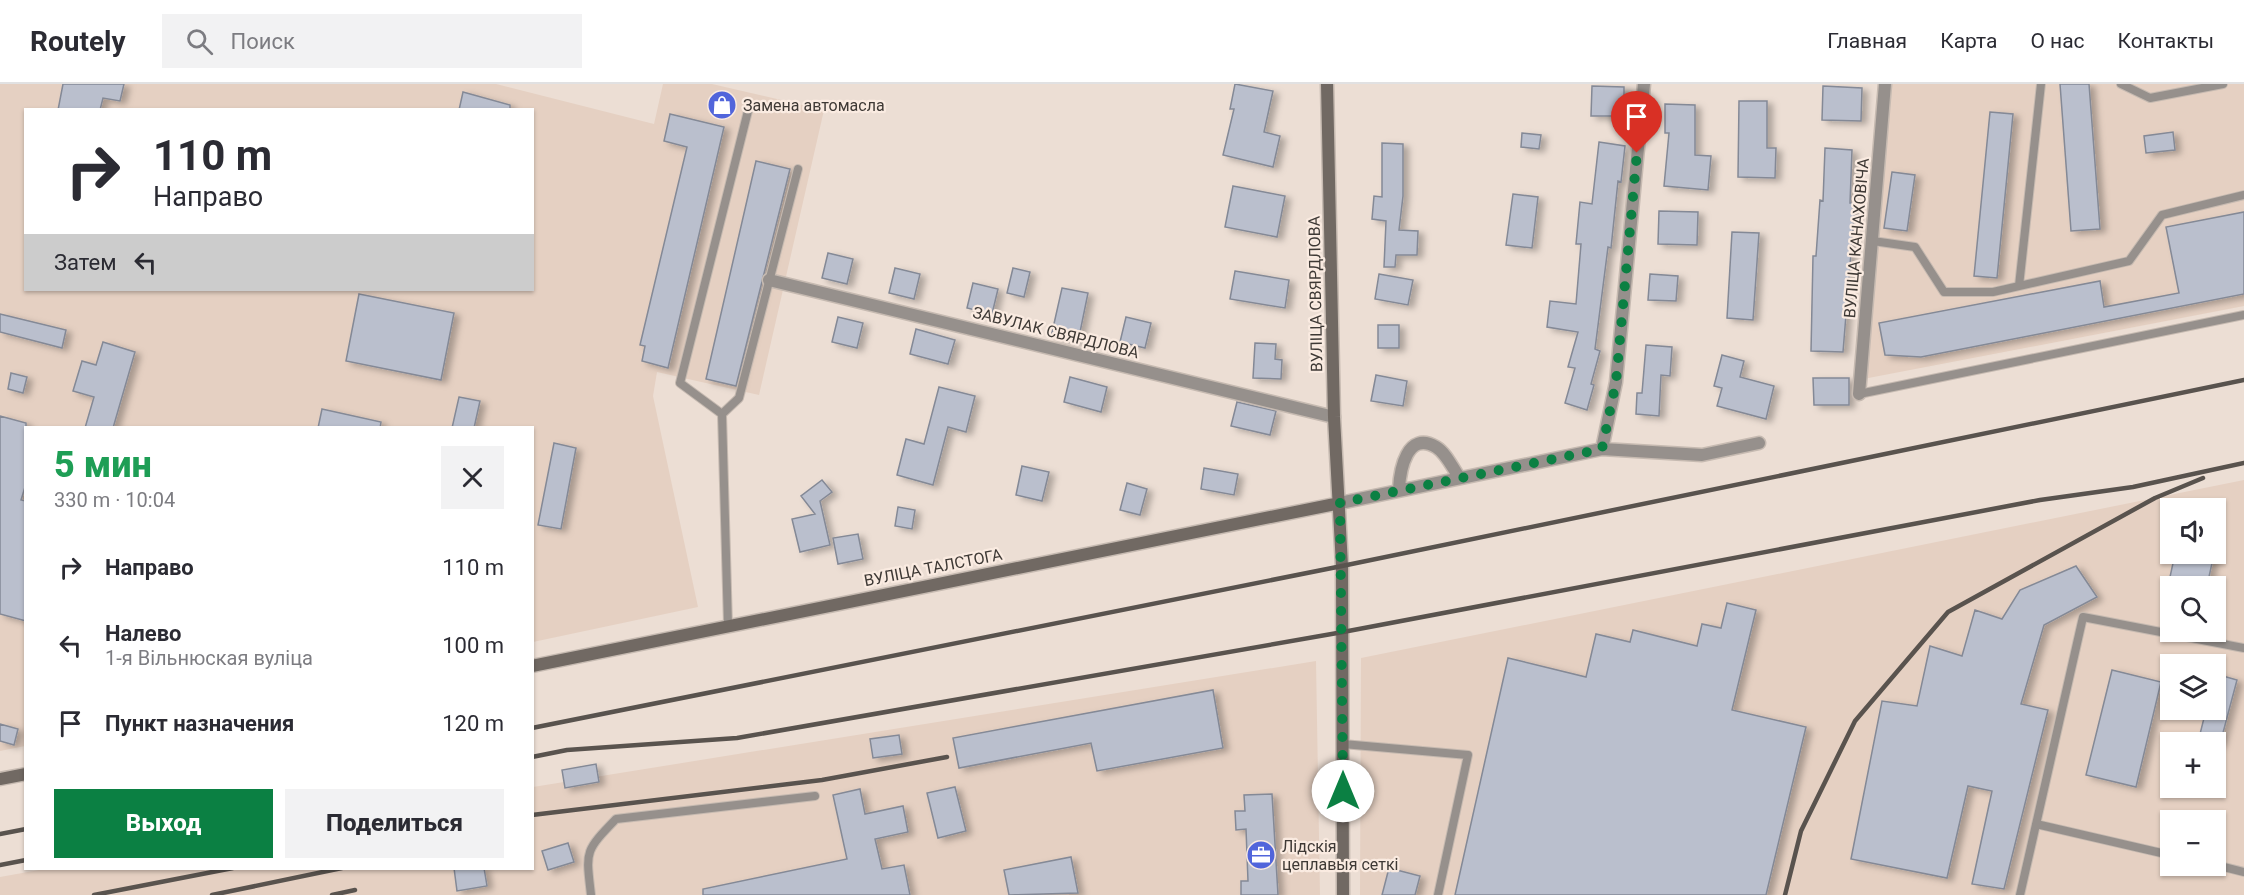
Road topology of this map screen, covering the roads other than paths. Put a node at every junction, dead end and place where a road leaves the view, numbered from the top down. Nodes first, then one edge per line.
1 (1327, 84) edge
2 (1644, 84) edge
3 (1885, 84) edge
4 (2041, 84) edge
5 (2121, 84) edge
6 (2223, 84) edge
7 (748, 111) dead end
8 (798, 169) dead end
9 (2244, 195) edge
10 (1873, 241) junction
11 (770, 280) junction
12 (2019, 286) junction
13 (2244, 315) edge
14 (1859, 394) joint
15 (722, 414) junction
16 (1334, 417) junction
17 (1759, 443) dead end
18 (1602, 449) junction
19 (1459, 477) junction
20 (1399, 489) junction
21 (1340, 503) junction
22 (728, 625) junction
23 (2244, 648) edge
24 (534, 666) edge
25 (1343, 744) junction
26 (24, 774) edge
27 (0, 779) edge
28 (815, 796) dead end
29 (2036, 824) junction
30 (2160, 853) edge
31 (2226, 868) edge
32 (2244, 872) edge
33 (591, 895) edge
34 (1343, 895) edge
35 (1438, 895) edge
36 (2020, 895) edge

1 - 16 main road, ВУЛІЦА СВЯРДЛОВА
2 - 18 street
3 - 10 street, ВУЛІЦА КАНАХОВІЧА
4 - 12 lane
5 - 6 lane
7 - 15 lane
8 - 11 lane
9 - 12 lane
10 - 12 lane
10 - 14 street, ВУЛІЦА КАНАХОВІЧА
11 - 15 lane
11 - 16 street, ЗАВУЛАК СВЯРДЛОВА
13 - 14 lane
15 - 22 lane
16 - 21 main road, ВУЛІЦА СВЯРДЛОВА
17 - 18 street
18 - 19 street
19 - 20 street
19 - 20 street
20 - 21 street
21 - 22 main road, ВУЛІЦА ТАЛСТОГА
21 - 25 main road, ВУЛІЦА СВЯРДЛОВА
22 - 24 main road, ВУЛІЦА ТАЛСТОГА
23 - 29 lane
25 - 34 main road, ВУЛІЦА СВЯРДЛОВА
25 - 35 lane
26 - 27 main road
28 - 33 lane
29 - 30 lane
29 - 36 lane
31 - 32 lane

